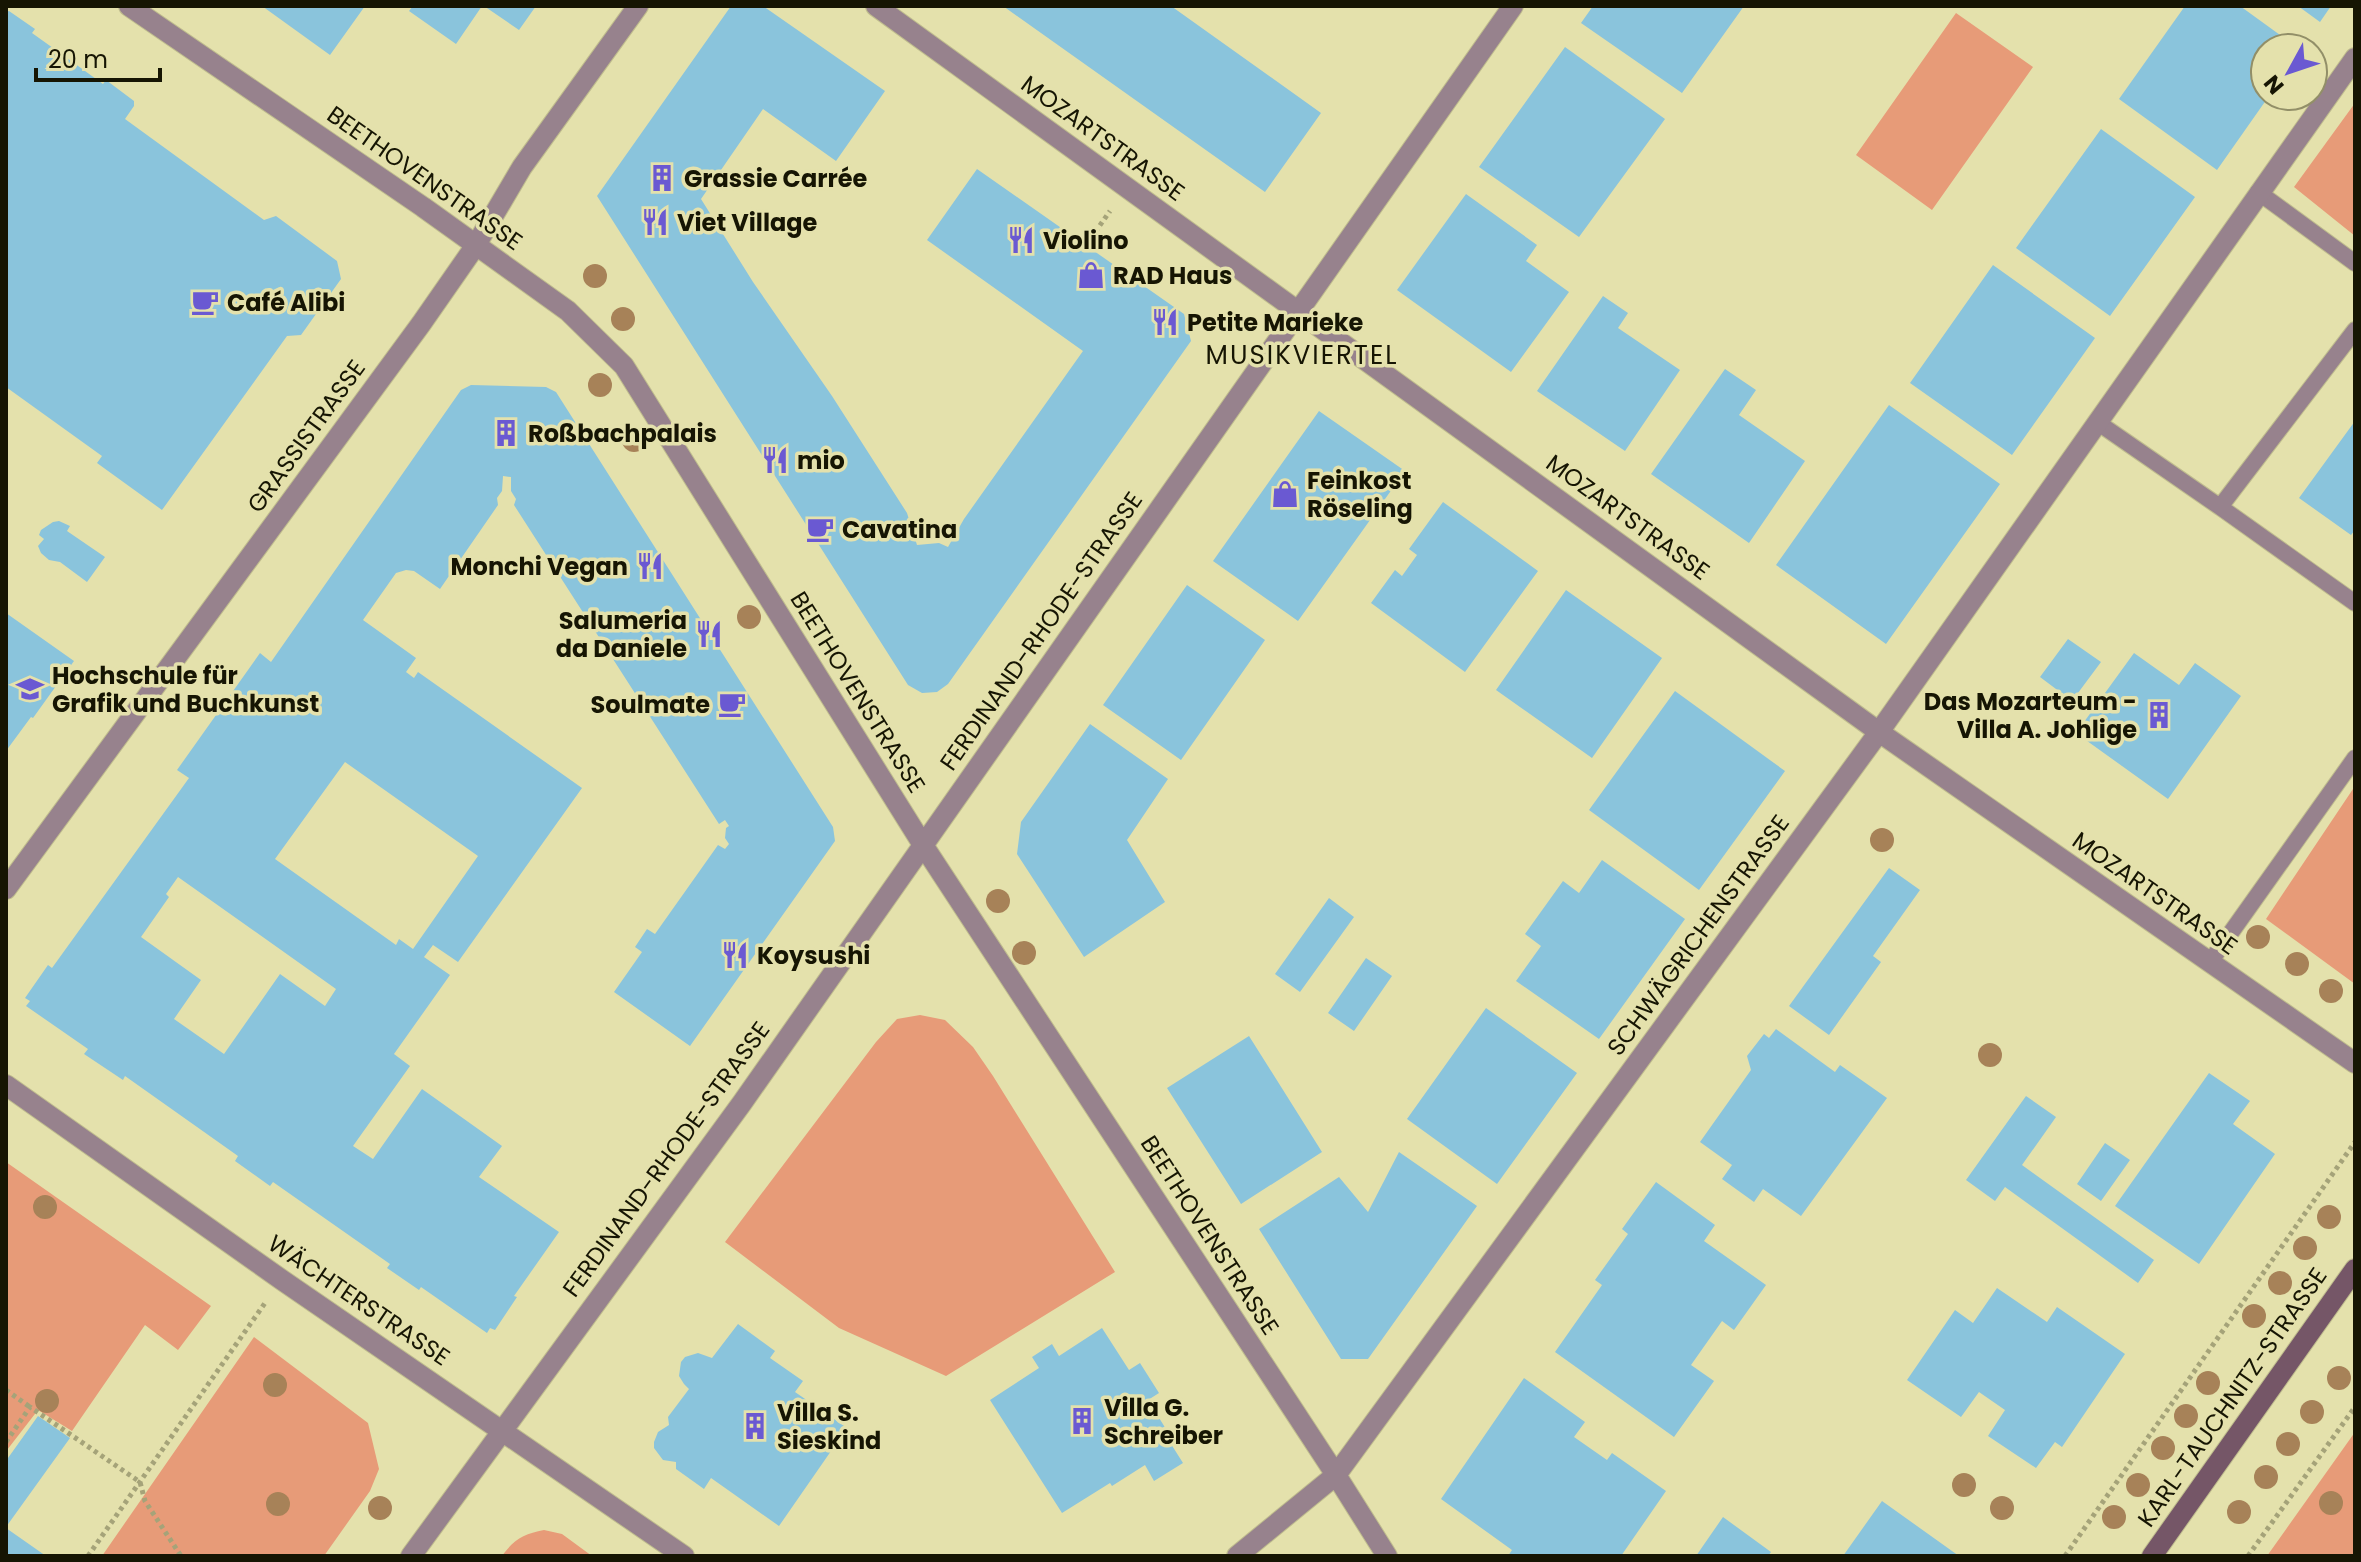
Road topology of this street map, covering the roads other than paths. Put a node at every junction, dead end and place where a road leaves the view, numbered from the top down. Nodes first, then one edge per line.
1 (129, 6) edge
2 (638, 6) edge
3 (876, 6) edge
4 (1513, 6) edge
5 (2355, 58) edge
6 (2258, 192) junction
7 (476, 245) junction
8 (2355, 263) edge
9 (1298, 310) junction
10 (2355, 330) edge
11 (2097, 422) junction
12 (2220, 507) junction
13 (2355, 603) edge
14 (1879, 732) junction
15 (2355, 758) edge
16 (923, 845) junction
17 (6, 889) edge
18 (2210, 962) junction
19 (2355, 1063) edge
20 (6, 1085) edge
21 (2355, 1269) edge
22 (502, 1429) junction
23 (1336, 1475) junction
24 (411, 1556) edge
25 (684, 1556) edge
26 (1237, 1556) edge
27 (1387, 1556) edge
28 (2152, 1556) edge

1 - 7 street, BEETHOVENSTRASSE
2 - 7 street, GRASSISTRASSE
3 - 9 street, MOZARTSTRASSE
4 - 9 street, FERDINAND-RHODE-STRASSE
5 - 6 street, SCHWÄGRICHENSTRASSE
6 - 8 lane
6 - 11 street, SCHWÄGRICHENSTRASSE
7 - 16 street, BEETHOVENSTRASSE
7 - 17 street, GRASSISTRASSE
9 - 14 street, MOZARTSTRASSE
9 - 16 street, FERDINAND-RHODE-STRASSE
10 - 12 lane
11 - 12 lane
11 - 14 street, SCHWÄGRICHENSTRASSE
12 - 13 lane
14 - 18 street, MOZARTSTRASSE
14 - 23 street, SCHWÄGRICHENSTRASSE
15 - 18 lane
16 - 22 street, FERDINAND-RHODE-STRASSE
16 - 23 street, BEETHOVENSTRASSE
18 - 19 street, MOZARTSTRASSE
20 - 22 street, WÄCHTERSTRASSE
21 - 28 main road, KARL-TAUCHNITZ-STRASSE
22 - 24 street, FERDINAND-RHODE-STRASSE
22 - 25 street, WÄCHTERSTRASSE
23 - 26 street
23 - 27 street, BEETHOVENSTRASSE

